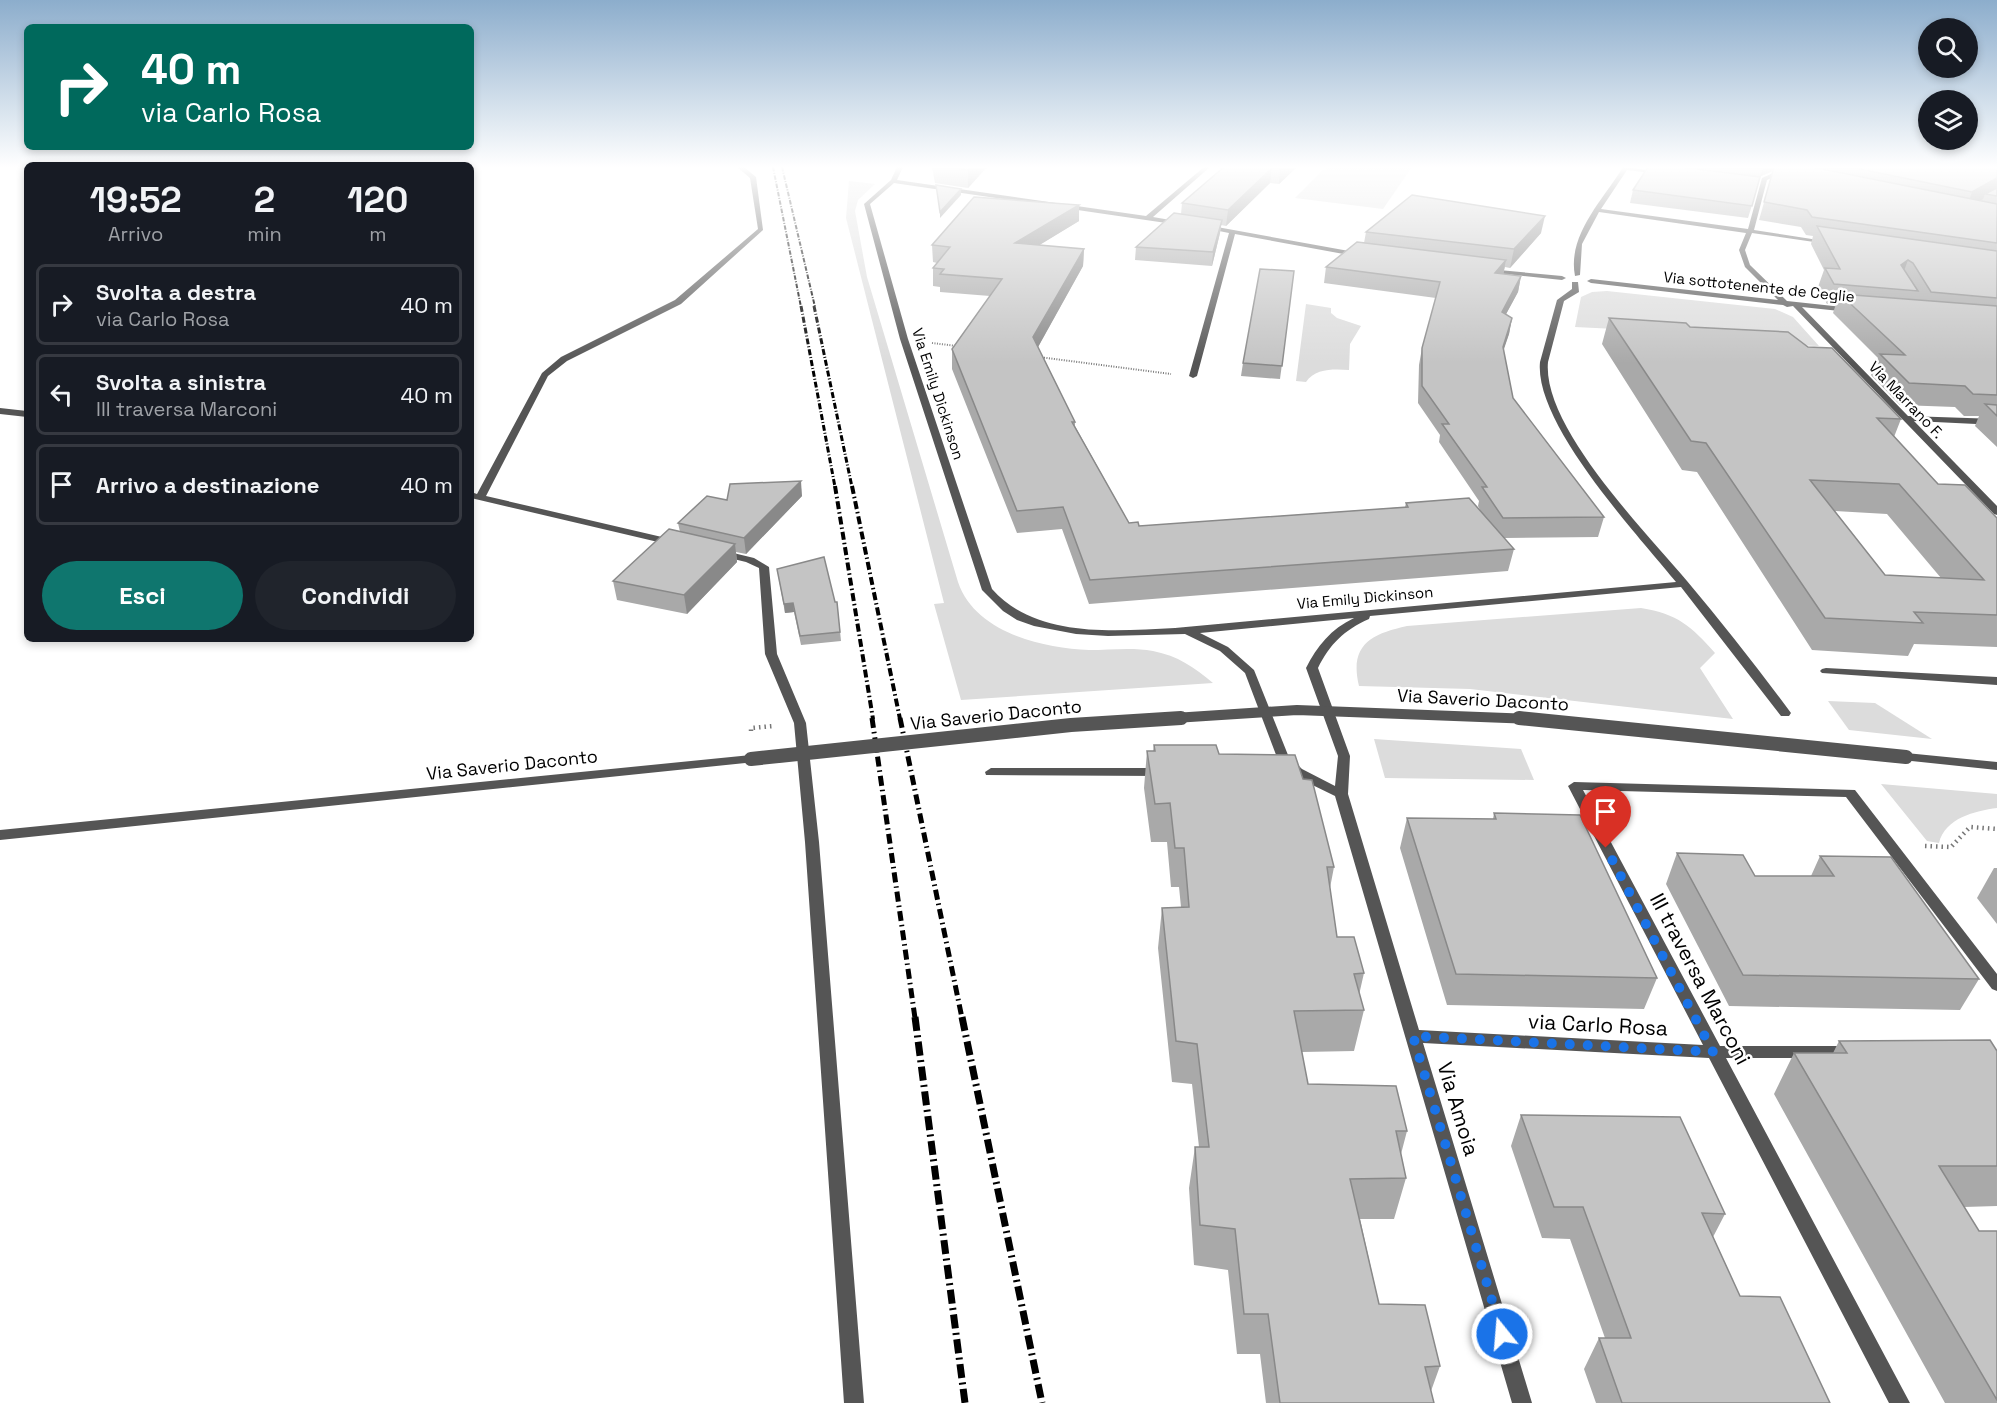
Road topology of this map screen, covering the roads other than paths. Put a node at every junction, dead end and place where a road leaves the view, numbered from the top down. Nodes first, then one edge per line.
1 (757, 232) edge
2 (875, 232) edge
3 (1233, 232) edge
4 (1241, 232) edge
5 (1586, 232) edge
6 (1748, 232) edge
7 (1759, 232) edge
8 (1834, 243) edge
9 (1370, 256) edge
10 (1484, 271) edge
11 (1576, 280) junction
12 (1787, 305) junction
13 (1797, 306) junction
14 (1864, 311) edge
15 (1828, 351) edge
16 (1840, 351) junction
17 (1193, 376) road end
18 (0, 411) edge
19 (24, 414) edge
20 (1904, 418) junction
21 (1997, 422) edge
22 (475, 496) edge
23 (1997, 512) edge
24 (682, 544) edge
25 (705, 549) edge
26 (1684, 584) junction
27 (1377, 612) junction
28 (1186, 630) junction
29 (1826, 671) dead end
30 (1997, 681) edge
31 (1785, 713) dead end
32 (1997, 766) edge
33 (992, 772) dead end
34 (1180, 772) edge
35 (1274, 772) edge
36 (1297, 772) junction
37 (1341, 794) junction
38 (0, 835) edge
39 (1997, 985) edge
40 (1413, 1036) junction
41 (1713, 1052) junction
42 (1867, 1052) edge
43 (854, 1403) edge
44 (1522, 1403) edge
45 (1900, 1403) edge

1 - 22 street
2 - 28 street, Via Emily Dickinson
3 - 17 street
4 - 9 street
5 - 11 street
6 - 12 street
7 - 8 street
10 - 11 street
11 - 12 street, Via sottotenente de Ceglie
11 - 26 street
12 - 13 street, Via sottotenente de Ceglie
13 - 14 street, Via sottotenente de Ceglie
13 - 16 street, Via Marrano F.
15 - 16 street
16 - 20 street, Via Marrano F.
18 - 19 street
20 - 21 street
20 - 23 street, Via Marrano F.
22 - 24 street
25 - 43 street
26 - 27 street, Via Emily Dickinson
26 - 31 street
27 - 28 street, Via Emily Dickinson
27 - 37 street
28 - 36 street
29 - 30 street
32 - 38 street, Via Saverio Daconto, bridge
33 - 34 street
35 - 36 street
36 - 37 street
37 - 40 street, Via Amoia
39 - 41 street, III traversa Marconi
40 - 41 street, via Carlo Rosa
40 - 44 street, Via Amoia
41 - 42 street, via Carlo Rosa
41 - 45 street, III traversa Marconi

